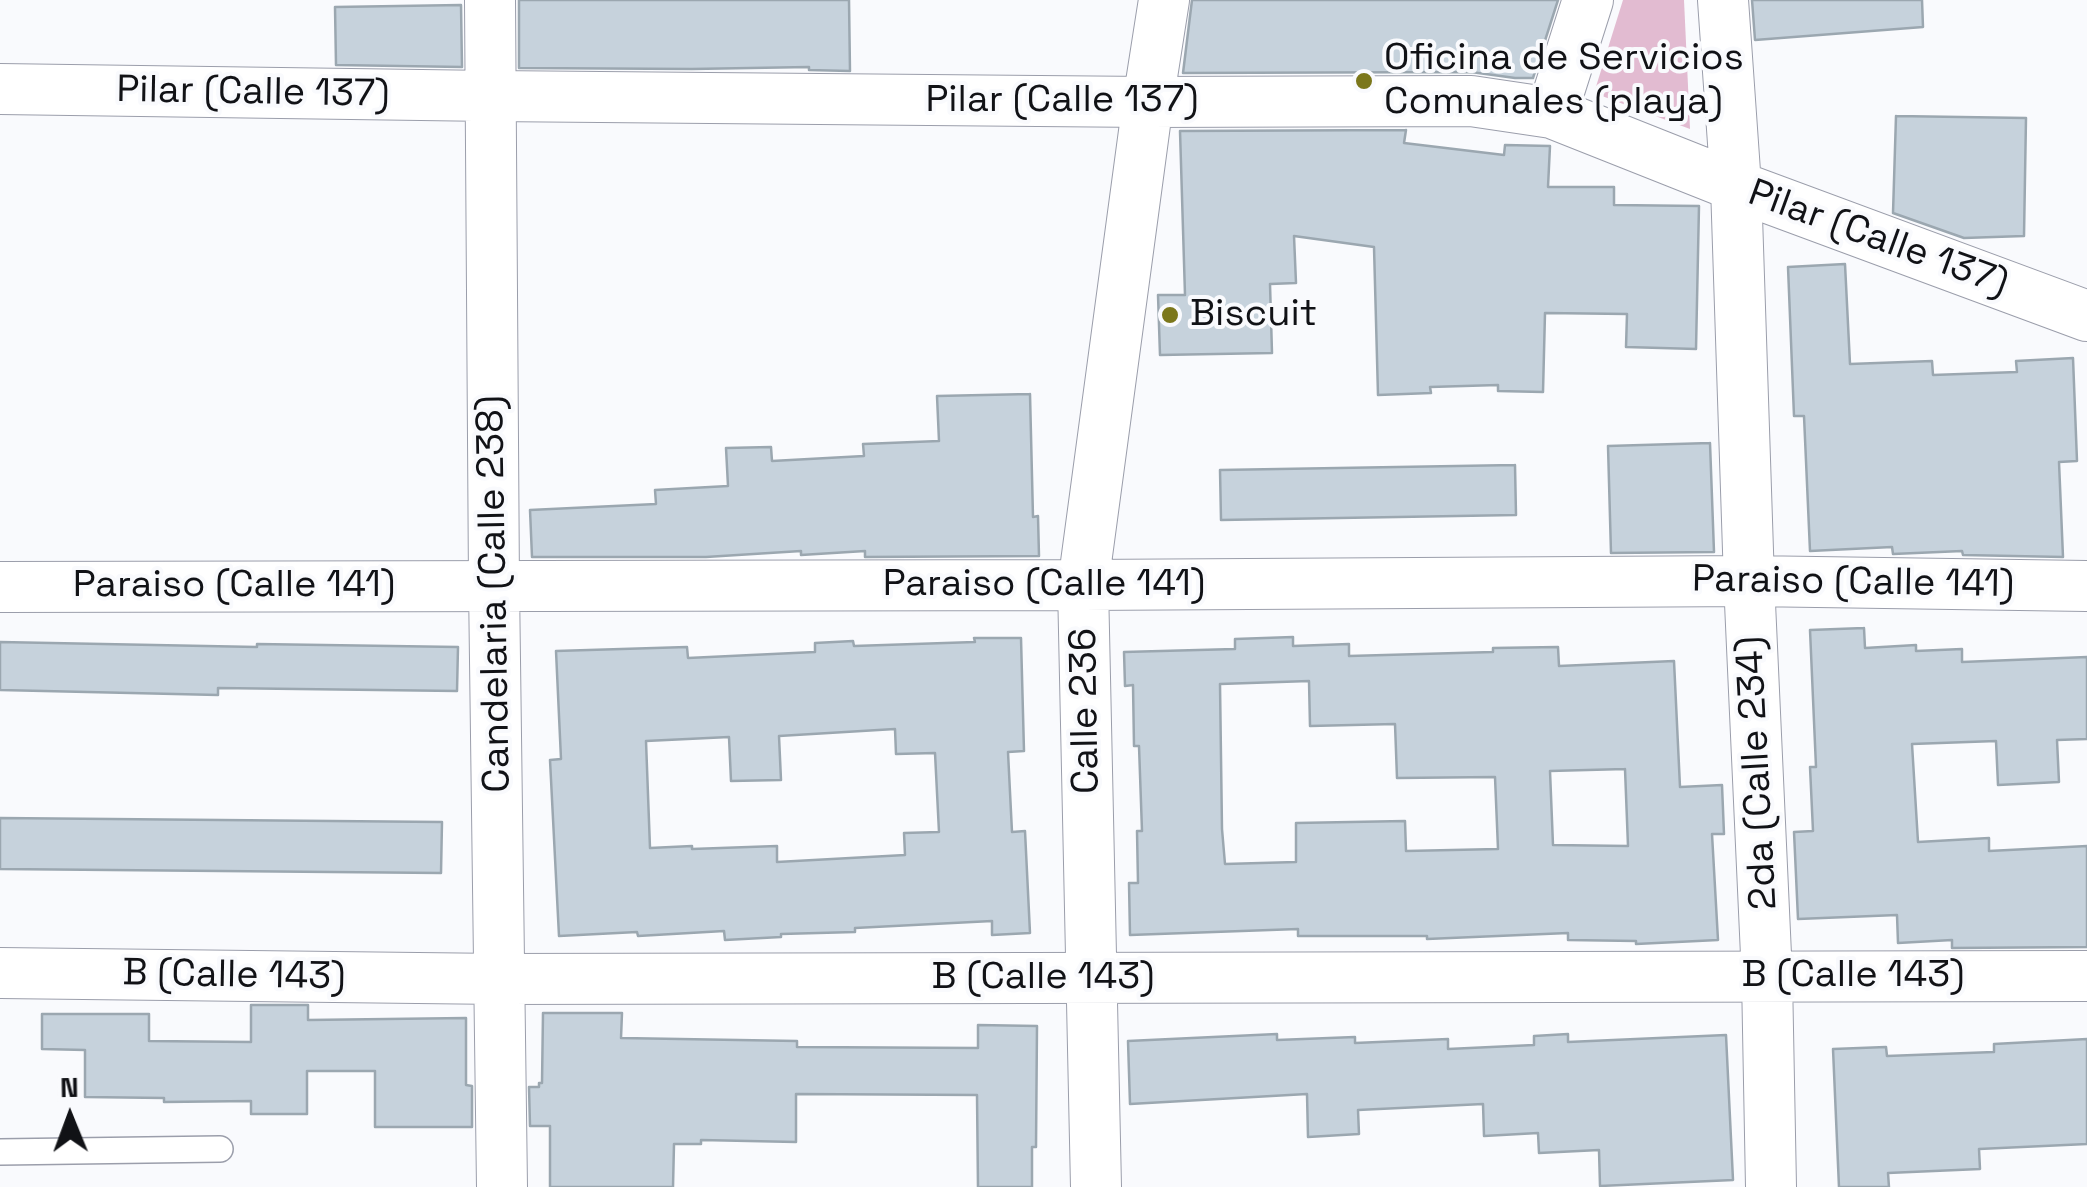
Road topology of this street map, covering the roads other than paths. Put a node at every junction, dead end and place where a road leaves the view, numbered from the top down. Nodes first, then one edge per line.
1 (490, 0) edge
2 (1164, 0) edge
3 (1588, 0) edge
4 (1723, 0) edge
5 (0, 89) edge
6 (491, 96) junction
7 (1148, 102) junction
8 (1552, 113) junction
9 (1736, 186) junction
10 (2087, 316) edge
11 (1749, 581) junction
12 (494, 585) junction
13 (1083, 585) junction
14 (2087, 586) edge
15 (0, 587) edge
16 (0, 974) edge
17 (2087, 976) edge
18 (1767, 977) junction
19 (1091, 978) junction
20 (500, 979) junction
21 (220, 1149) dead end
22 (0, 1152) edge
23 (502, 1187) edge
24 (1096, 1187) edge
25 (1771, 1187) edge

1 - 6 street, Candelaria (Calle 238)
2 - 7 street, Calle 236
3 - 8 street
4 - 9 street, 2da (Calle 234)
5 - 6 street, Pilar (Calle 137)
6 - 7 street, Pilar (Calle 137)
6 - 12 street, Candelaria (Calle 238)
7 - 8 street, Pilar (Calle 137)
7 - 13 street, Calle 236
8 - 9 street, Pilar (Calle 137)
9 - 10 street, Pilar (Calle 137)
9 - 11 street, 2da (Calle 234)
11 - 13 street, Paraiso (Calle 141)
11 - 14 street, Paraiso (Calle 141)
11 - 18 street, 2da (Calle 234)
12 - 13 street, Paraiso (Calle 141)
12 - 15 street, Paraiso (Calle 141)
12 - 20 street, Candelaria (Calle 238)
13 - 19 street, Calle 236
16 - 20 street, B (Calle 143)
17 - 18 street, B (Calle 143)
18 - 19 street, B (Calle 143)
18 - 25 street, 2da (Calle 234)
19 - 20 street, B (Calle 143)
19 - 24 street, Calle 236
20 - 23 street, Candelaria (Calle 238)
21 - 22 lane

